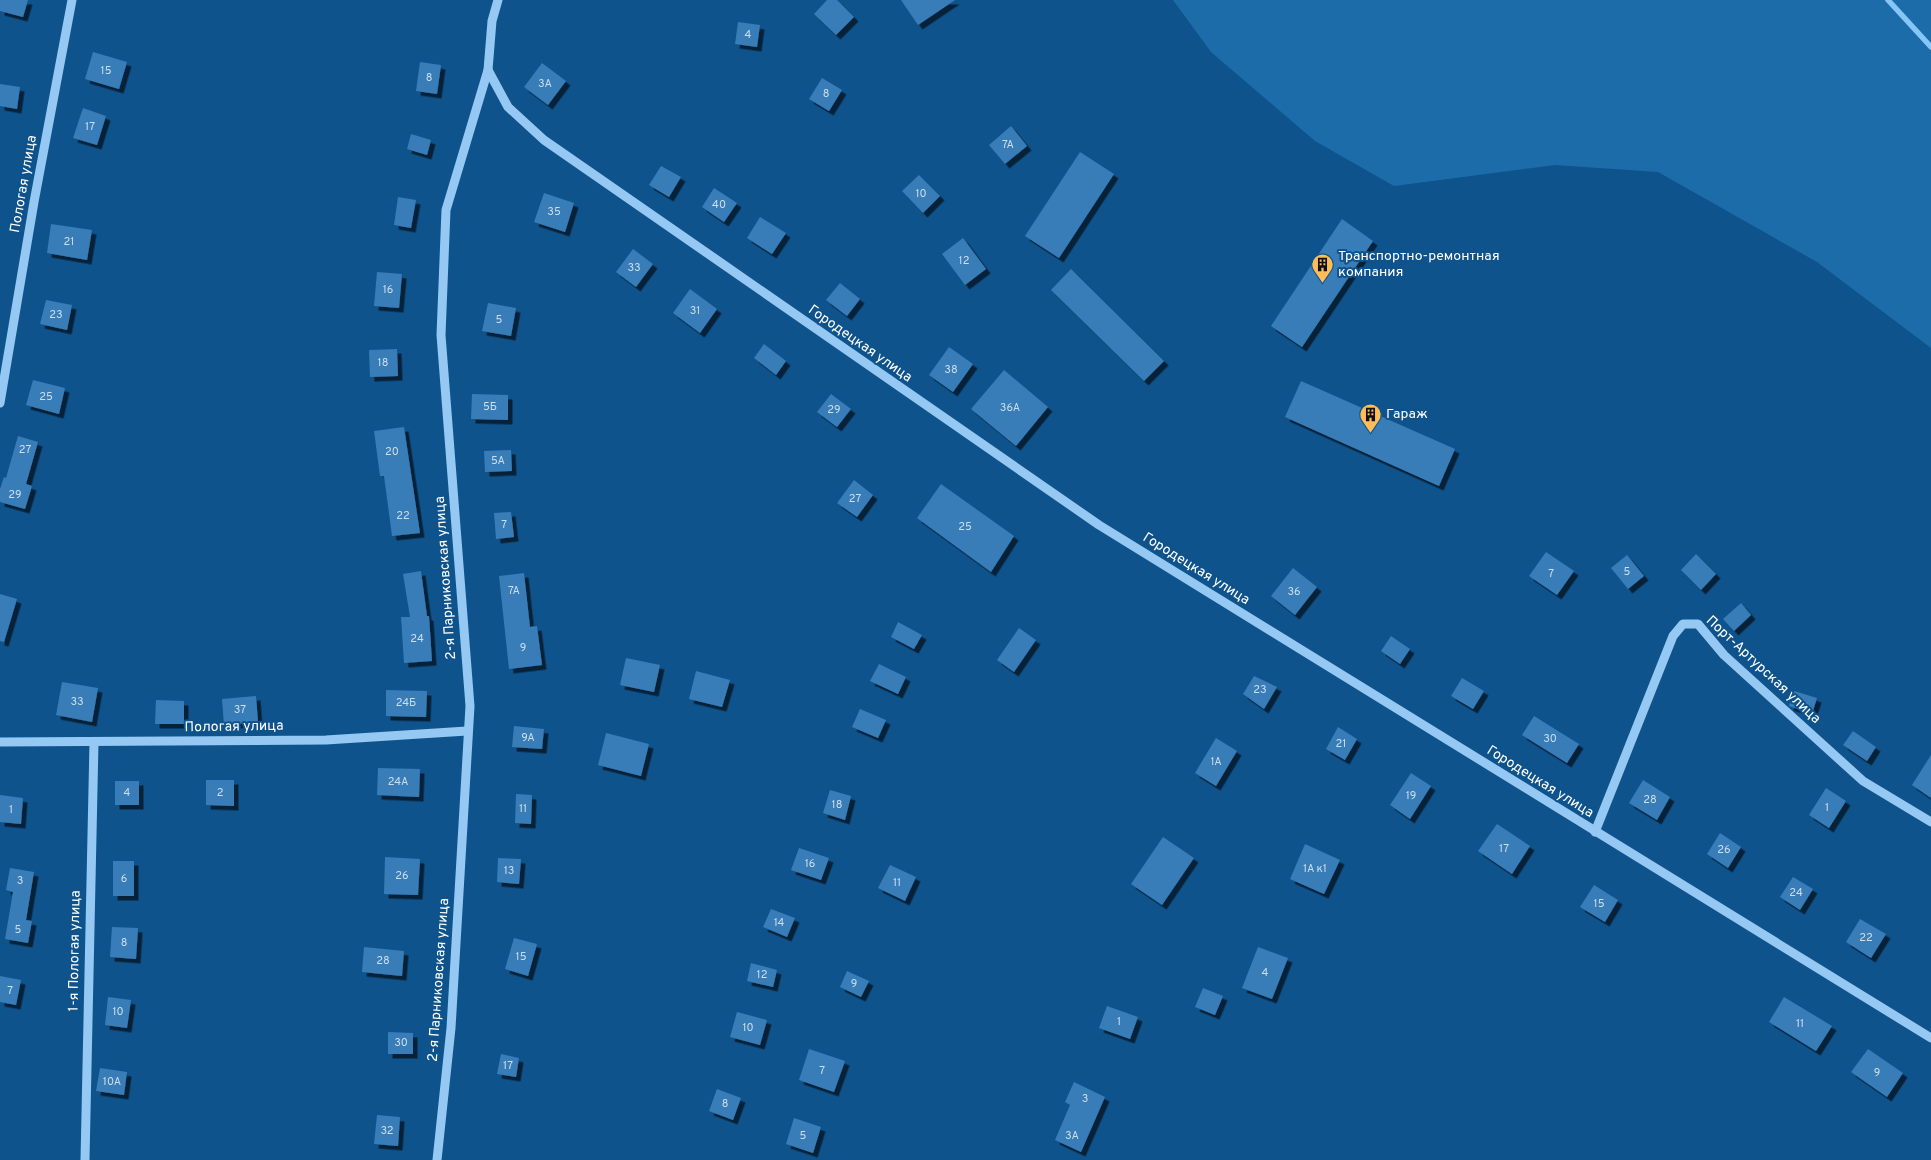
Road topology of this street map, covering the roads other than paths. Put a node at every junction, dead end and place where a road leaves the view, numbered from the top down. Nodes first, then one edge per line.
1 (72, 0) edge
2 (498, 0) edge
3 (488, 70) junction
4 (0, 404) edge
5 (467, 731) junction
6 (0, 742) edge
7 (94, 742) junction
8 (1931, 822) edge
9 (1595, 832) junction
10 (1931, 1038) edge
11 (85, 1160) edge
12 (437, 1160) edge

1 - 4 street, Пологая улица
2 - 3 street, 2-я Парниковская улица
3 - 5 street, 2-я Парниковская улица
3 - 9 street, Городецкая улица
5 - 7 street, Пологая улица
5 - 12 street, 2-я Парниковская улица
6 - 7 street, Пологая улица
7 - 11 street, 1-я Пологая улица
8 - 9 street, Порт-Артурская улица
9 - 10 street, Городецкая улица

